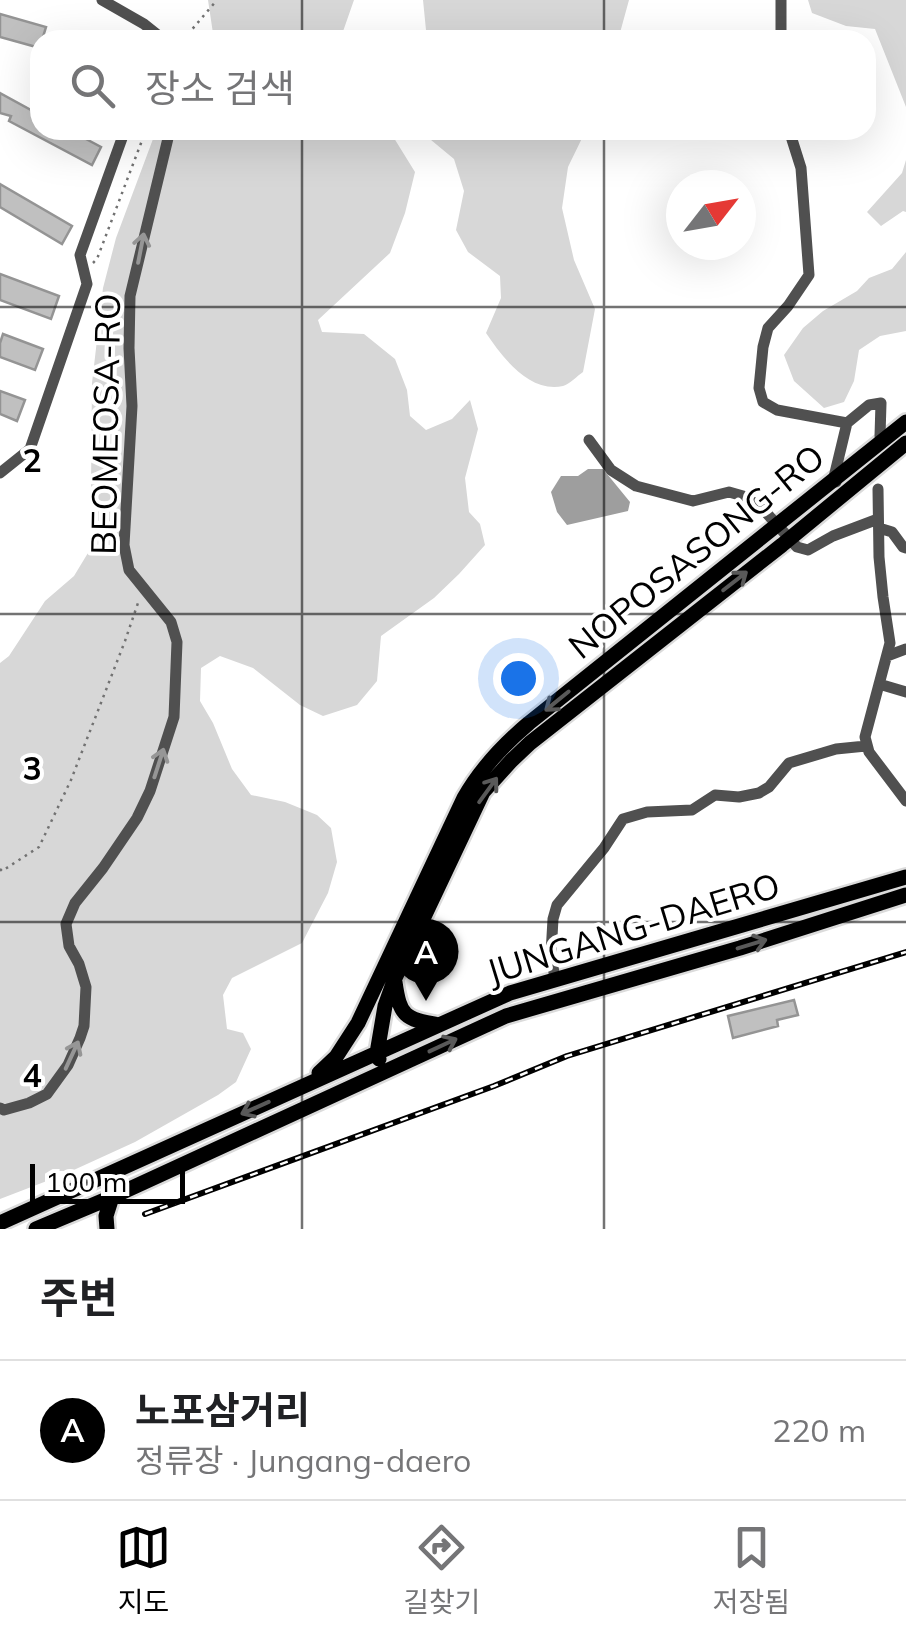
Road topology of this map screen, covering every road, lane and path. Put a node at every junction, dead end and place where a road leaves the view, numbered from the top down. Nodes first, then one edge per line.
1 (102, 0) edge
2 (217, 0) edge
3 (781, 0) edge
4 (151, 30) edge
5 (192, 30) edge
6 (782, 30) edge
7 (122, 140) edge
8 (142, 140) edge
9 (168, 140) edge
10 (791, 140) edge
11 (84, 272) junction
12 (906, 422) edge
13 (848, 423) junction
14 (880, 436) dead end
15 (589, 440) dead end
16 (906, 443) edge
17 (0, 474) edge
18 (834, 477) junction
19 (878, 488) dead end
20 (842, 495) junction
21 (878, 523) junction
22 (777, 525) junction
23 (789, 539) junction
24 (906, 548) edge
25 (143, 587) junction
26 (906, 649) edge
27 (887, 656) junction
28 (880, 684) junction
29 (906, 692) edge
30 (866, 746) junction
31 (906, 800) edge
32 (0, 869) edge
33 (906, 878) edge
34 (906, 896) edge
35 (395, 978) junction
36 (555, 979) junction
37 (439, 1025) junction
38 (378, 1054) junction
39 (382, 1073) junction
40 (308, 1083) junction
41 (0, 1108) edge
42 (112, 1196) junction
43 (0, 1224) edge
44 (36, 1229) edge
45 (107, 1229) edge

1 - 4 street
2 - 5 path
3 - 6 street
7 - 11 street
8 - 11 path
25 -> 9 street, BEOMEOSA-RO
10 - 13 street
11 - 17 street
12 - 18 main road, NOPOSASONG-RO
13 - 14 street
13 - 18 street
15 - 22 street
16 - 20 main road, NOPOSASONG-RO
18 - 20 street
18 - 22 main road, NOPOSASONG-RO
19 - 21 street
20 - 23 main road, NOPOSASONG-RO
21 - 23 street
21 - 24 street
21 - 27 street
22 - 23 street
22 -> 40 main road, NOPOSASONG-RO
35 -> 23 main road, NOPOSASONG-RO
25 - 32 path
41 -> 25 street, BEOMEOSA-RO
26 - 27 street
27 - 28 street
28 - 29 street
28 - 30 street
30 - 31 street
30 - 36 street
33 - 36 main road, JUNGANG-DAERO
39 -> 34 main road, JUNGANG-DAERO
35 - 37 main road
35 - 38 main road, NOPOSASONG-RO
36 - 37 main road, JUNGANG-DAERO
37 - 38 main road, JUNGANG-DAERO
38 - 39 main road, NOPOSASONG-RO
38 - 40 main road, JUNGANG-DAERO
39 - 42 main road, JUNGANG-DAERO
40 -> 43 main road, JUNGANG-DAERO
42 - 44 main road, JUNGANG-DAERO
42 - 45 main road

